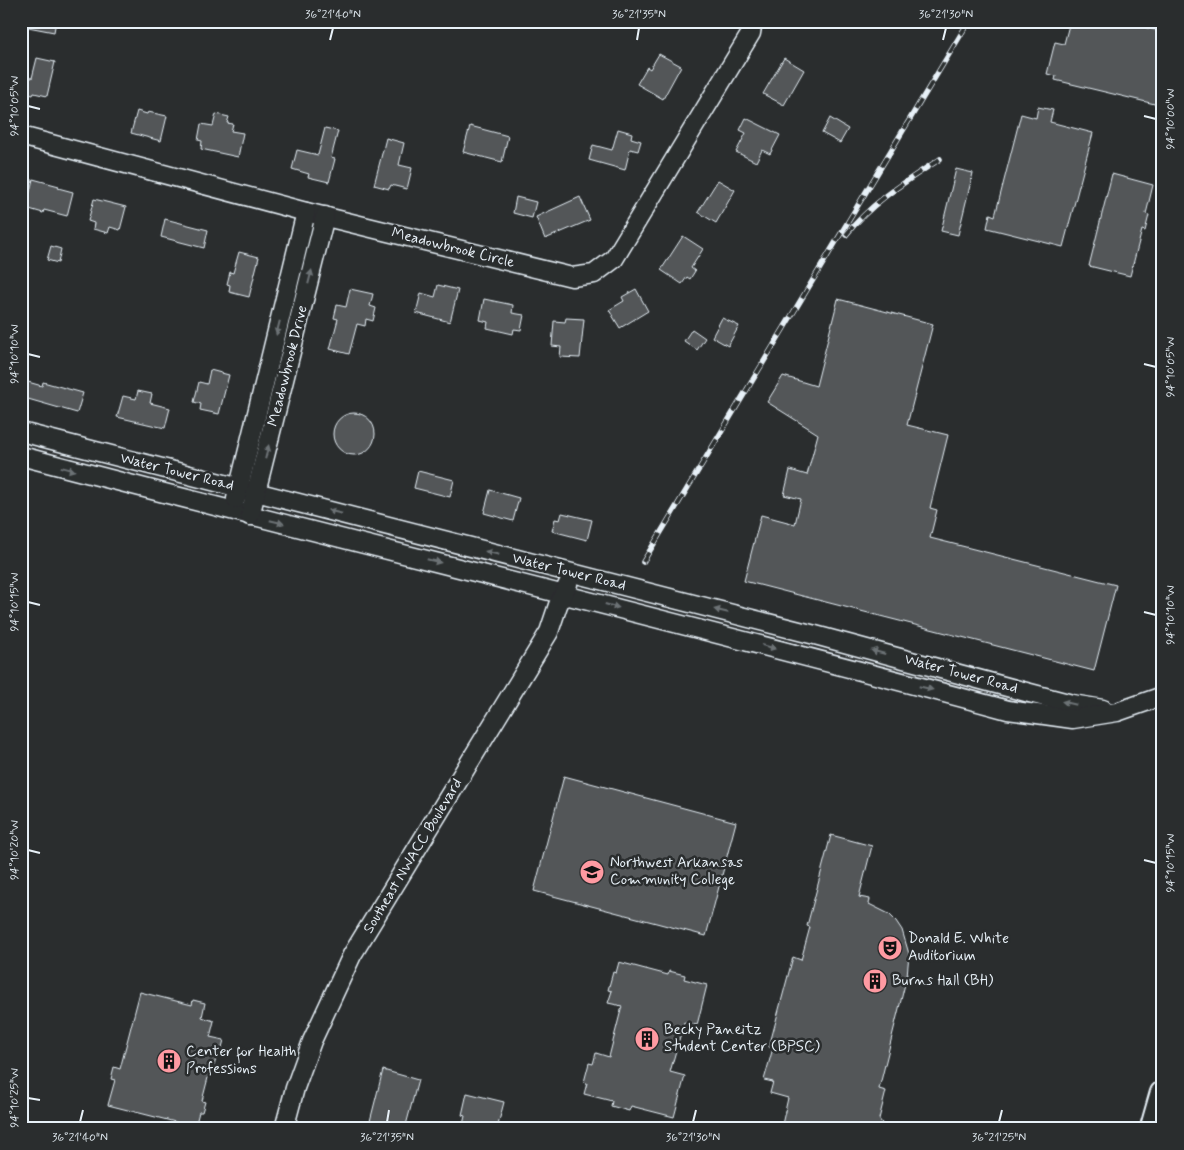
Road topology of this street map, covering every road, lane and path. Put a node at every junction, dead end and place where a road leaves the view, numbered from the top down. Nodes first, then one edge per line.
1 (753, 21) edge
2 (21, 136) edge
3 (306, 212) junction
4 (325, 216) junction
5 (21, 432) edge
6 (21, 456) edge
7 (238, 487) junction
8 (257, 492) junction
9 (242, 514) junction
10 (573, 574) junction
11 (564, 593) junction
12 (1163, 698) edge
13 (1117, 712) junction
14 (1163, 1094) edge
15 (284, 1129) edge
16 (1153, 1129) edge

1 - 4 street, Meadowbrook Circle
2 - 3 street, Meadowbrook Circle
3 - 4 street, Meadowbrook Circle
3 -> 7 street, Meadowbrook Drive
8 -> 4 street, Meadowbrook Drive
5 - 7 street, Water Tower Road
6 -> 9 street, Water Tower Road
7 - 8 street, Water Tower Road
7 - 9 street, Meadowbrook Drive
8 - 9 street, Meadowbrook Drive
10 -> 8 street, Water Tower Road
9 -> 11 street, Water Tower Road
10 - 11 street, Southeast NWACC Boulevard
13 -> 10 street, Water Tower Road
11 -> 13 street, Water Tower Road
11 - 15 street, Southeast NWACC Boulevard
12 - 13 street, Water Tower Road
14 - 16 highway

